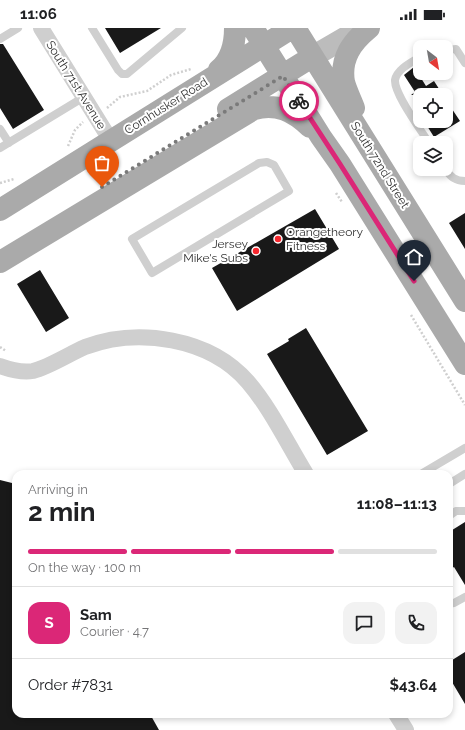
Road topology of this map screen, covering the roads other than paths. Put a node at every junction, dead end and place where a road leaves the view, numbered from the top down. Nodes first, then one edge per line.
1 (18, 28) edge
2 (41, 28) edge
3 (92, 28) edge
4 (182, 28) edge
5 (235, 28) edge
6 (293, 28) edge
7 (362, 28) edge
8 (369, 28) edge
9 (258, 37) edge
10 (0, 39) edge
11 (453, 49) edge
12 (312, 57) junction
13 (413, 62) edge
14 (465, 63) edge
15 (199, 75) junction
16 (283, 76) junction
17 (84, 97) junction
18 (0, 129) edge
19 (425, 136) edge
20 (321, 137) junction
21 (111, 141) junction
22 (9, 143) junction
23 (366, 143) junction
24 (0, 148) edge
25 (449, 176) edge
26 (465, 181) edge
27 (0, 210) edge
28 (0, 250) edge
29 (0, 262) edge
30 (152, 273) joint
31 (465, 301) edge
32 (465, 364) edge
33 (0, 366) edge
34 (465, 448) edge
35 (304, 470) edge
36 (429, 470) edge
37 (465, 474) edge
38 (453, 482) edge
39 (465, 511) edge
40 (453, 513) edge
41 (465, 596) edge
42 (454, 603) dead end
43 (398, 718) edge
44 (406, 730) edge

1 - 10 lane
2 - 17 street, South 71st Avenue
3 - 4 lane
5 - 15 main road
6 - 9 main road, Cornhusker Road
6 - 12 main road, South 72nd Street
7 - 12 main road
8 - 23 main road
9 - 15 main road, Cornhusker Road
9 - 16 main road
11 - 14 lane
12 - 16 main road
12 - 23 main road, South 72nd Street
13 - 19 lane
15 - 21 main road, Cornhusker Road
16 - 20 main road
16 - 28 main road
17 - 21 street, South 71st Avenue
17 - 22 lane
18 - 22 lane
20 - 29 main road
20 - 32 main road
21 - 27 main road, Cornhusker Road
22 - 24 lane
23 - 31 main road, South 72nd Street
25 - 26 lane
30 - 30 lane
33 - 35 street
34 - 36 lane
37 - 38 lane
39 - 40 lane
41 - 42 lane
43 - 44 street

